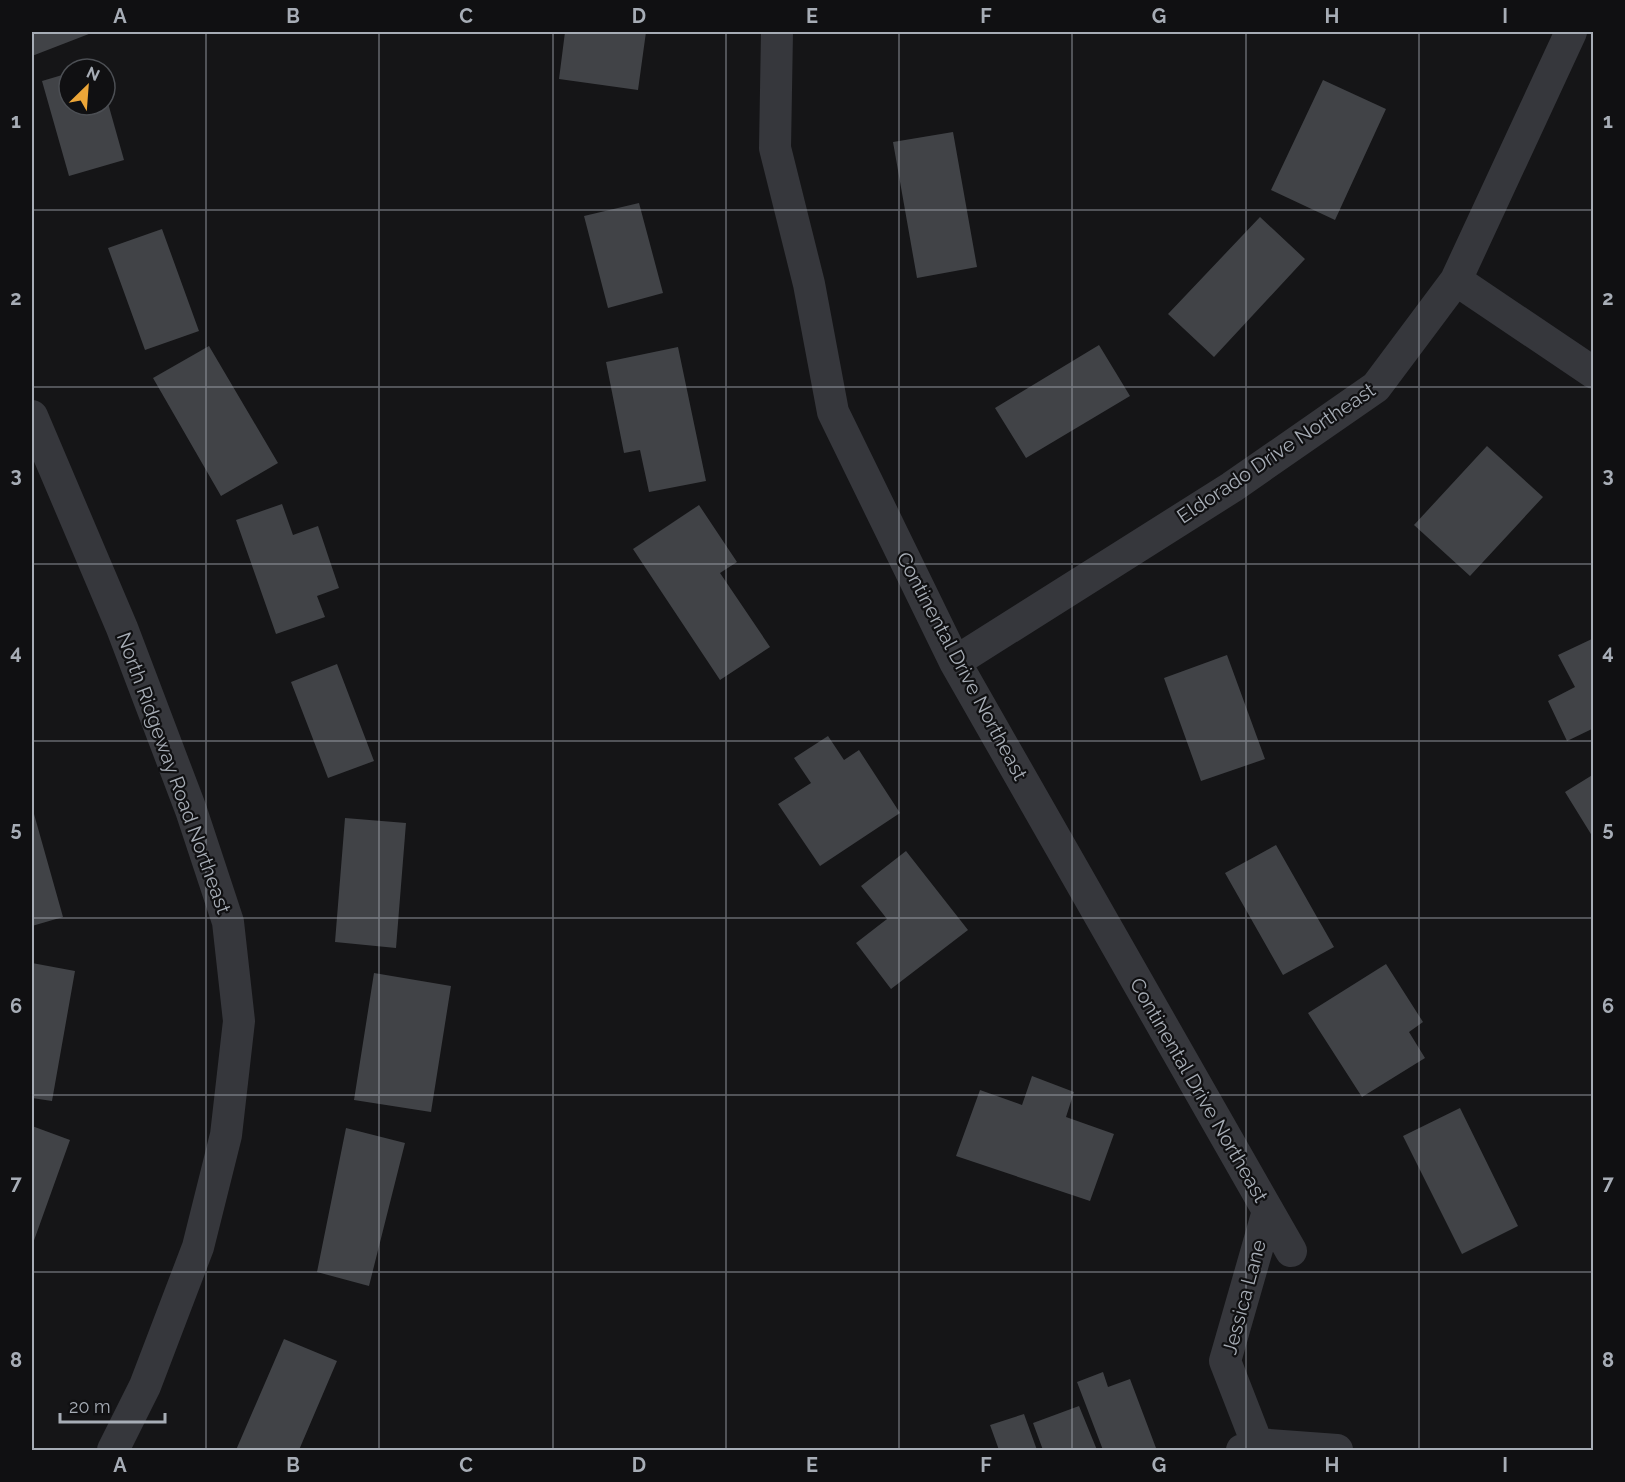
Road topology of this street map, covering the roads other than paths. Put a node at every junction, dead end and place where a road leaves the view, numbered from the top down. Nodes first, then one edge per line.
1 (777, 32) edge
2 (1571, 32) edge
3 (1456, 280) junction
4 (1593, 373) edge
5 (32, 416) edge
6 (956, 662) junction
7 (1268, 1211) junction
8 (1291, 1251) dead end
9 (1252, 1448) edge
10 (114, 1450) edge
11 (1337, 1450) edge

1 - 6 street, Continental Drive Northeast
2 - 3 street, Eldorado Drive Northeast
3 - 4 street
3 - 6 street, Eldorado Drive Northeast
5 - 10 street, North Ridgeway Road Northeast
6 - 7 street, Continental Drive Northeast
7 - 8 street, Continental Drive Northeast
7 - 9 street, Jessica Lane
9 - 11 street

